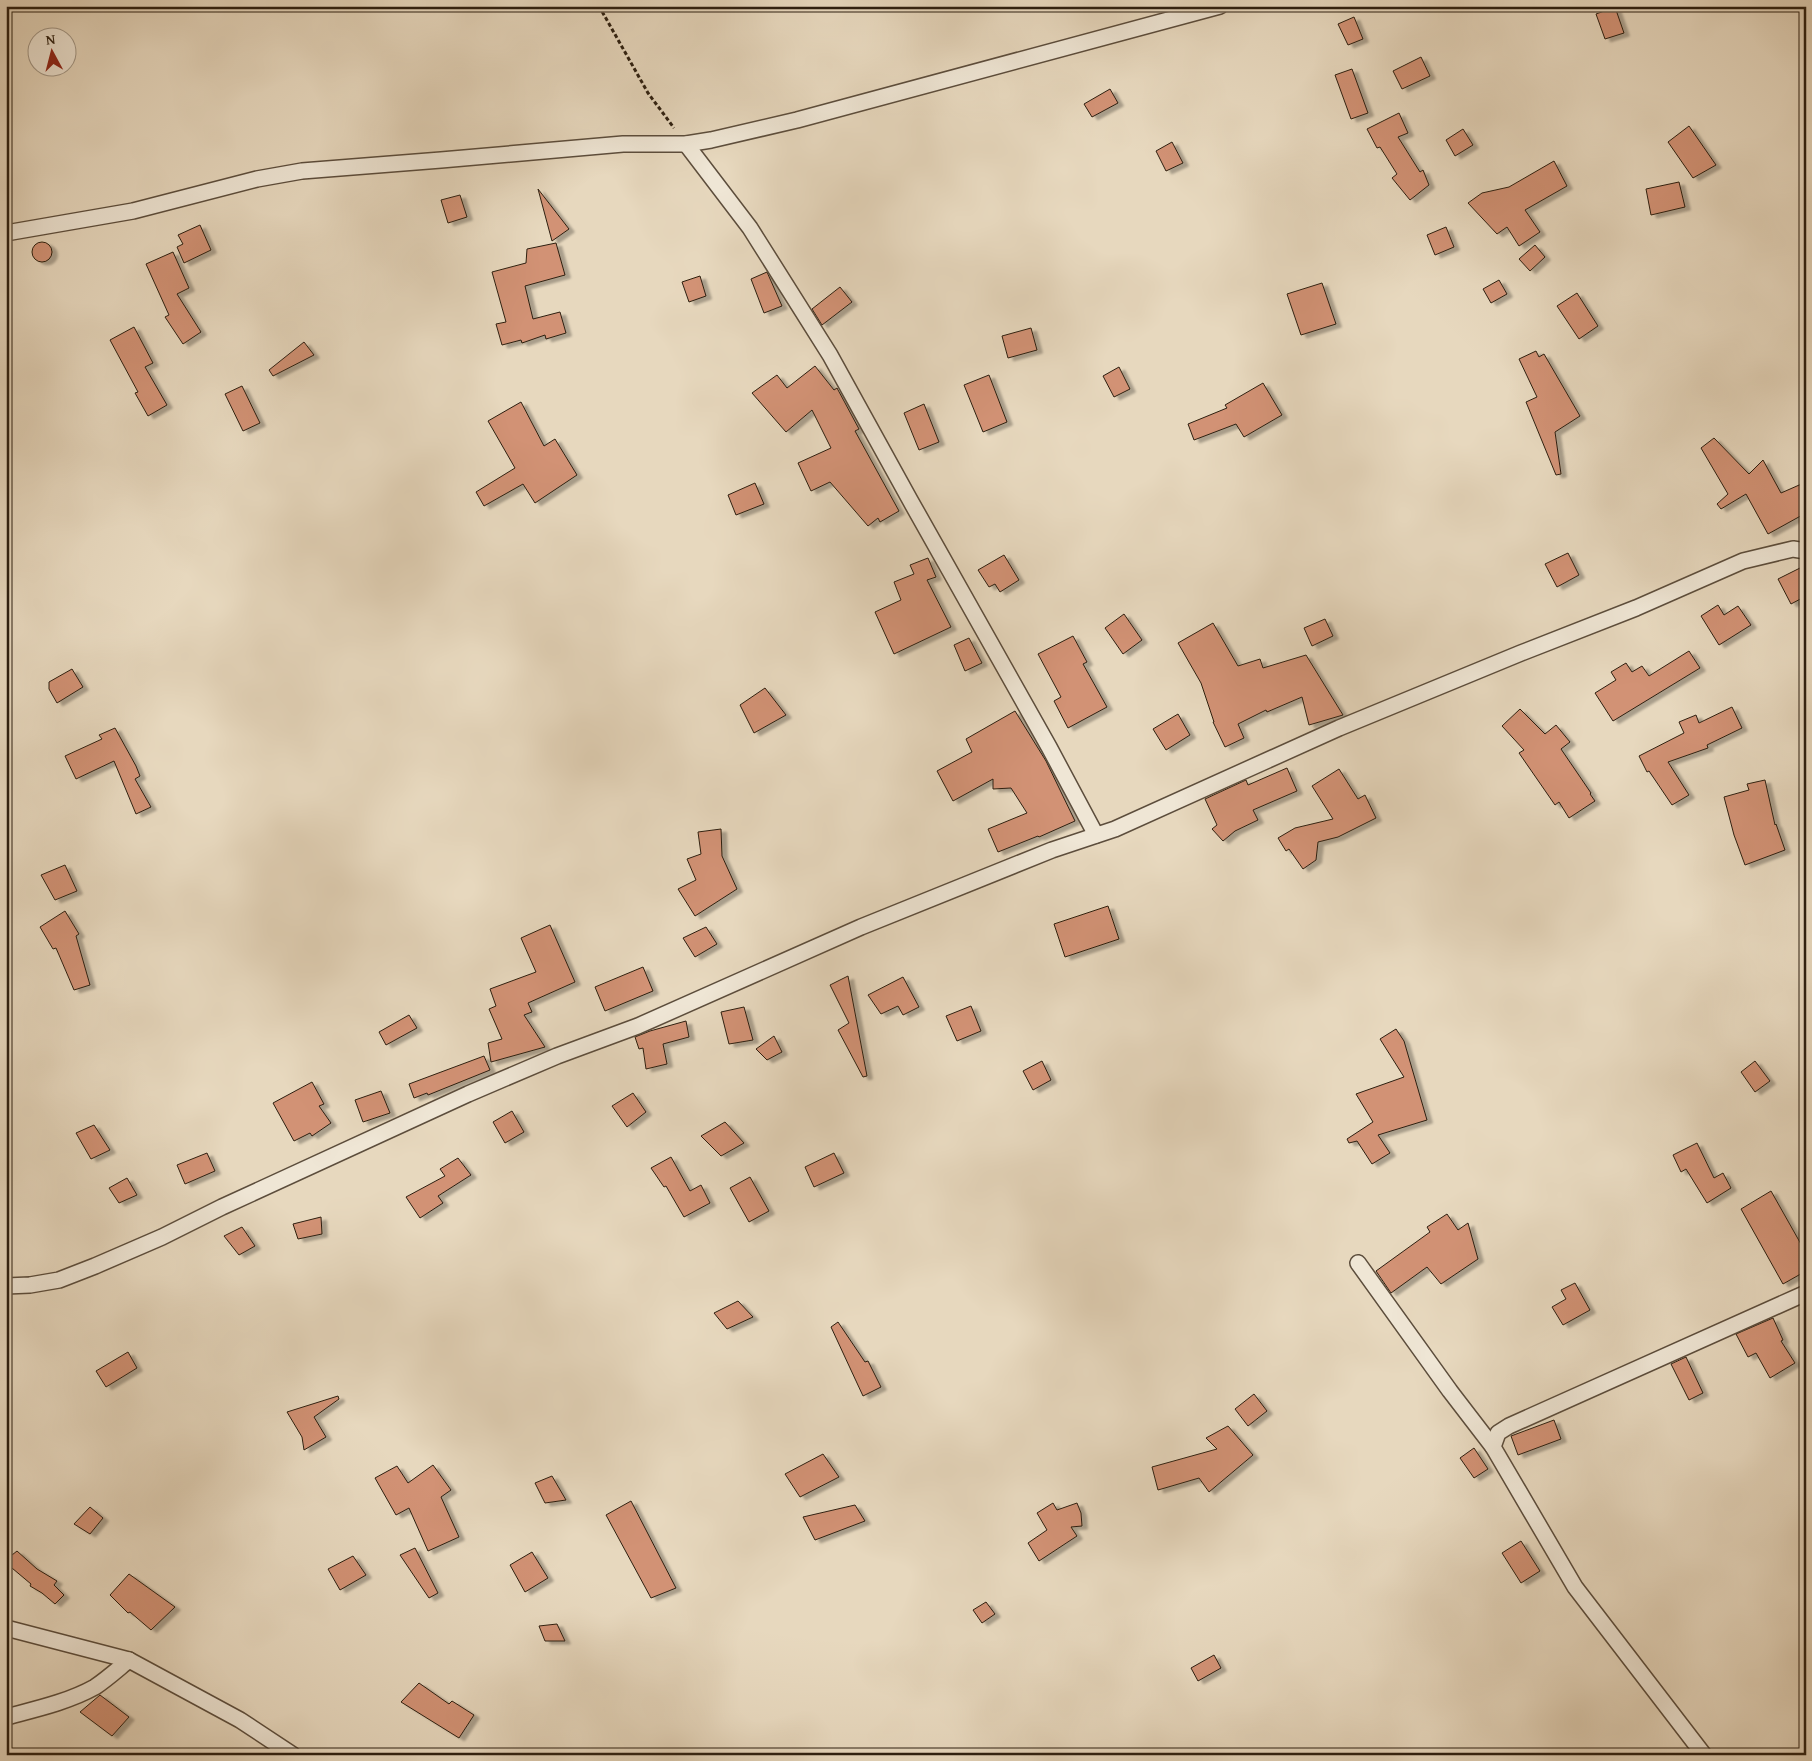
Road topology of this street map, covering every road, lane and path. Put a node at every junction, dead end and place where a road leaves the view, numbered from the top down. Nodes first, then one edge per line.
1 (599, 6) edge
2 (1220, 6) edge
3 (686, 144) junction
4 (6, 233) edge
5 (1806, 551) edge
6 (1096, 835) junction
7 (1358, 1263) dead end
8 (6, 1286) edge
9 (1806, 1293) edge
10 (1493, 1447) junction
11 (6, 1628) edge
12 (128, 1660) junction
13 (6, 1717) edge
14 (294, 1755) edge
15 (1704, 1755) edge

1 - 3 path
2 - 3 street
3 - 4 street
3 - 6 street
5 - 6 street
6 - 8 street
7 - 10 street
9 - 10 street
10 - 15 street
11 - 12 street
12 - 13 street
12 - 14 street

